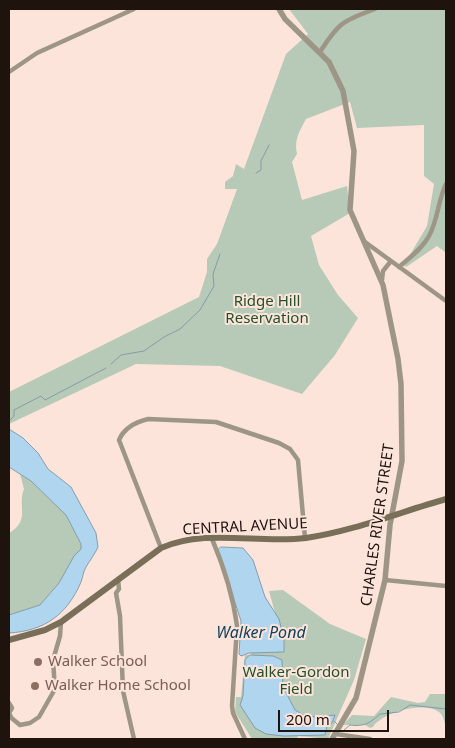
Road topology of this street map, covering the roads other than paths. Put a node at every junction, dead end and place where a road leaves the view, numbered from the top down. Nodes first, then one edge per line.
1 (134, 9) edge
2 (279, 9) edge
3 (375, 9) edge
4 (320, 52) junction
5 (9, 72) edge
6 (446, 184) edge
7 (364, 242) junction
8 (391, 262) junction
9 (399, 267) junction
10 (382, 280) junction
11 (446, 301) edge
12 (446, 499) edge
13 (392, 516) junction
14 (305, 538) junction
15 (212, 539) junction
16 (161, 548) junction
17 (118, 579) junction
18 (385, 580) junction
19 (108, 586) junction
20 (446, 586) edge
21 (116, 593) junction
22 (61, 622) junction
23 (9, 640) edge
24 (9, 703) edge
25 (10, 718) edge
26 (336, 734) junction
27 (134, 739) edge
28 (245, 739) edge
29 (332, 739) edge
30 (370, 739) edge

1 - 5 street
2 - 4 street, CHARLES RIVER STREET
3 - 4 street
4 - 7 street, CHARLES RIVER STREET
6 - 9 street
7 - 8 street
7 - 10 street, CHARLES RIVER STREET
8 - 9 street
8 - 10 street
9 - 11 street
10 - 13 street, CHARLES RIVER STREET
12 - 13 main road, CENTRAL AVENUE
13 - 14 main road, CENTRAL AVENUE
13 - 18 street, CHARLES RIVER STREET
14 - 15 main road, CENTRAL AVENUE
14 - 16 street
15 - 16 main road, CENTRAL AVENUE
15 - 28 street
16 - 17 main road, CENTRAL AVENUE
17 - 19 main road, CENTRAL AVENUE
17 - 21 street
18 - 20 street
18 - 26 street, CHARLES RIVER STREET
19 - 21 street
19 - 22 main road, CENTRAL AVENUE
21 - 27 street
22 - 23 main road, CENTRAL AVENUE
22 - 25 street
24 - 25 street
26 - 29 street, CHARLES RIVER STREET
26 - 30 street

